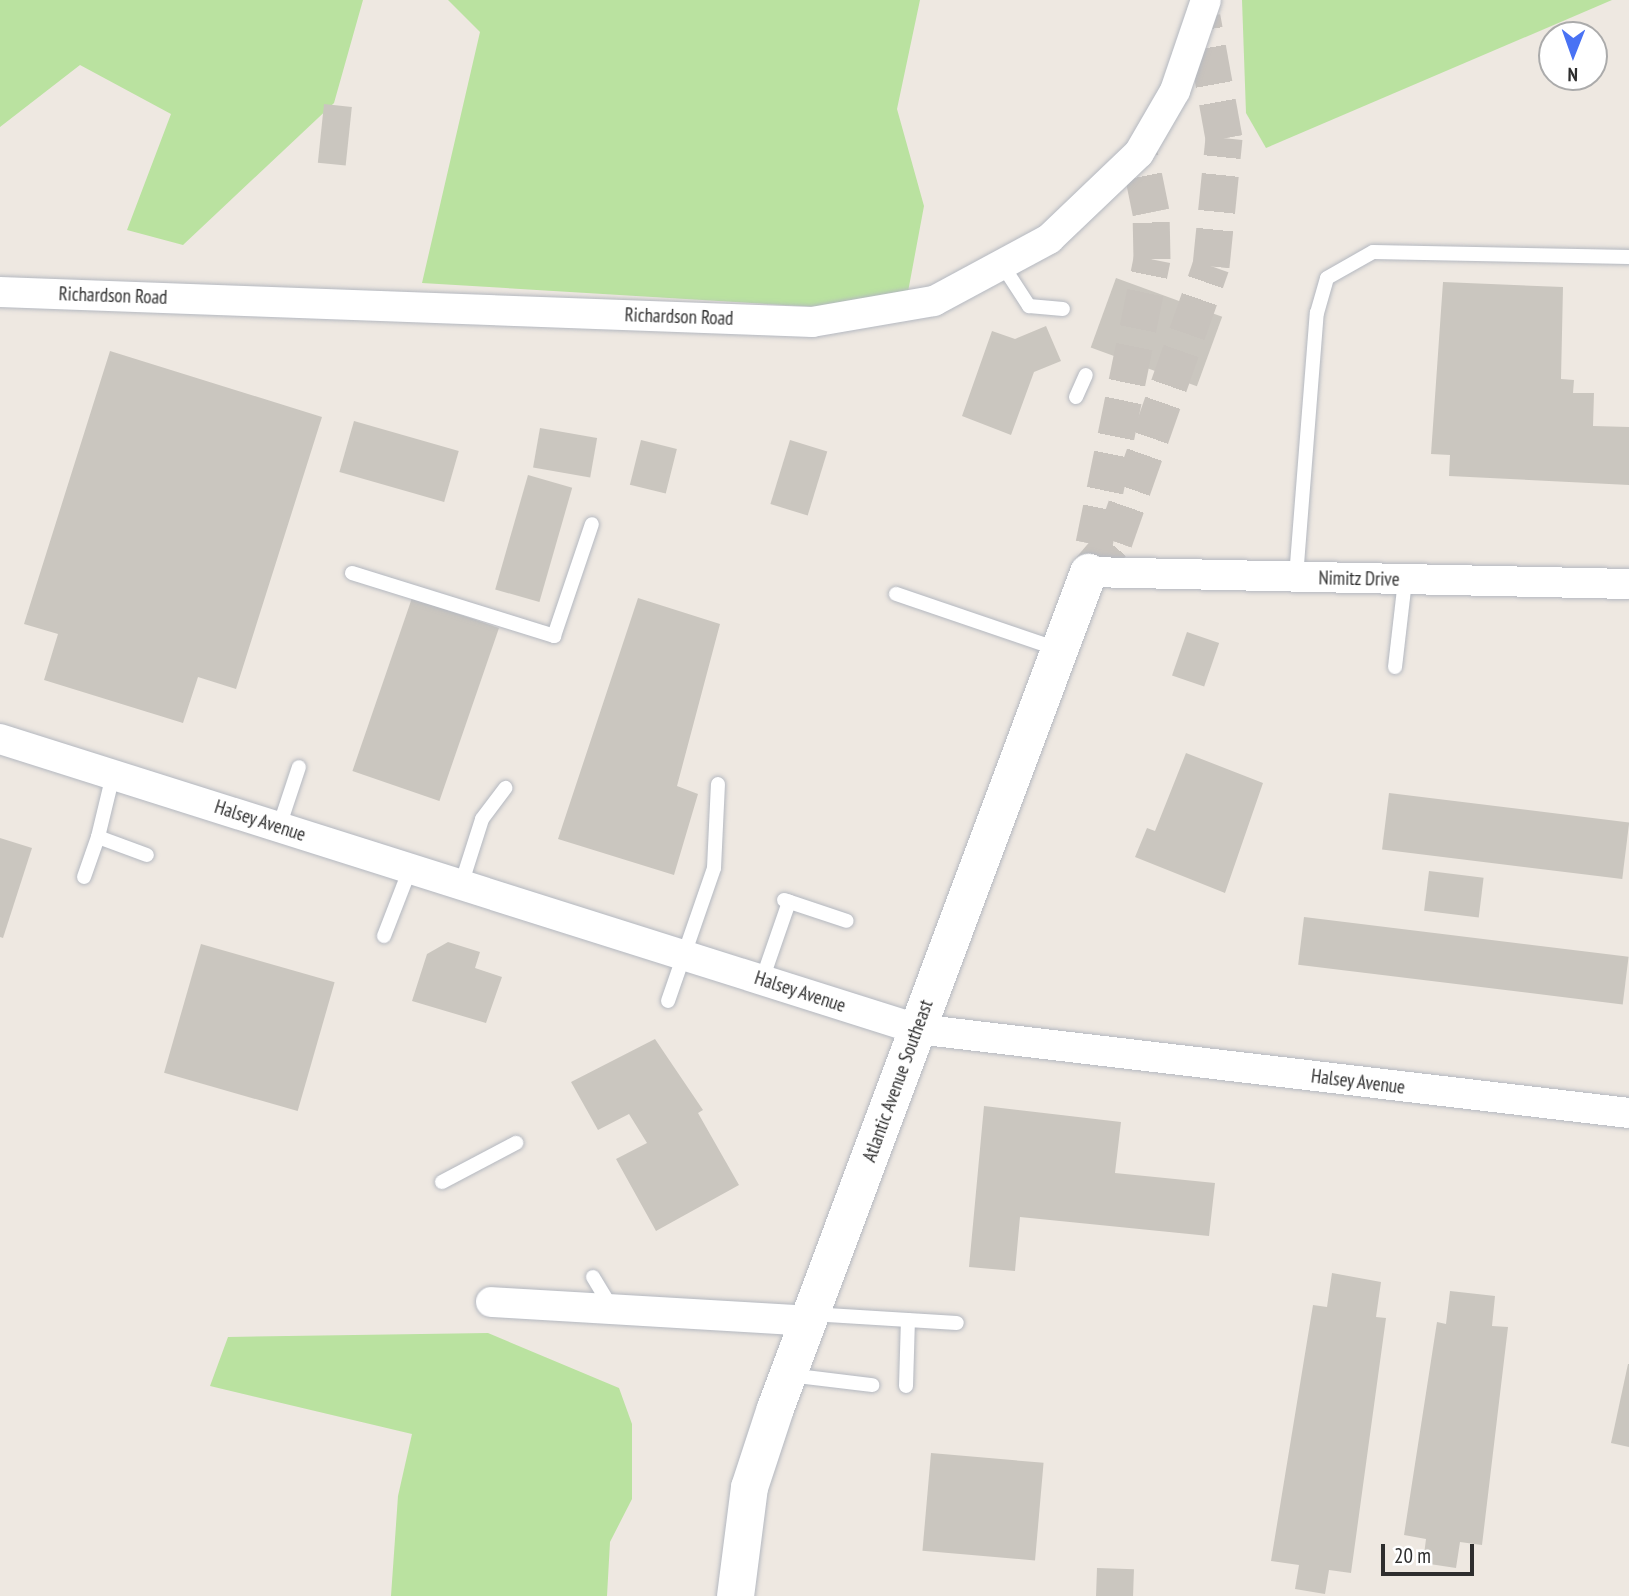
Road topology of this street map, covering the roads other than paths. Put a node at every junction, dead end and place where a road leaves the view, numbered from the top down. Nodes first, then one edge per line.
1 (1206, 0) edge
2 (1629, 257) edge
3 (1003, 266) junction
4 (0, 292) edge
5 (1063, 309) dead end
6 (1086, 375) dead end
7 (1076, 397) dead end
8 (592, 524) dead end
9 (1088, 572) joint
10 (352, 573) dead end
11 (1296, 577) junction
12 (1405, 580) junction
13 (1629, 584) edge
14 (896, 594) dead end
15 (1058, 649) junction
16 (1395, 667) dead end
17 (0, 739) edge
18 (299, 767) dead end
19 (113, 775) junction
20 (718, 784) dead end
21 (505, 788) dead end
22 (279, 827) junction
23 (98, 837) junction
24 (147, 855) dead end
25 (411, 869) junction
26 (84, 877) dead end
27 (461, 885) junction
28 (847, 921) dead end
29 (384, 936) dead end
30 (683, 956) junction
31 (762, 980) junction
32 (668, 1001) dead end
33 (917, 1029) junction
34 (1629, 1113) edge
35 (516, 1143) dead end
36 (442, 1181) dead end
37 (593, 1277) dead end
38 (502, 1297) dead end
39 (612, 1309) junction
40 (810, 1317) junction
41 (908, 1320) junction
42 (957, 1323) dead end
43 (788, 1374) junction
44 (872, 1385) dead end
45 (906, 1386) dead end
46 (735, 1596) edge

1 - 3 street, Richardson Road
2 - 11 lane
3 - 4 street, Richardson Road
3 - 5 lane
6 - 7 lane
8 - 10 lane
9 - 11 street, Nimitz Drive
9 - 15 street, Atlantic Avenue Southeast
11 - 12 street, Nimitz Drive
12 - 13 street, Nimitz Drive
12 - 16 lane
14 - 15 lane
15 - 33 street, Atlantic Avenue Southeast
17 - 19 street, Halsey Avenue
18 - 22 lane
19 - 22 street, Halsey Avenue
19 - 23 lane
20 - 30 lane
21 - 27 lane
22 - 25 street, Halsey Avenue
23 - 24 lane
23 - 26 lane
25 - 27 street, Halsey Avenue
25 - 29 lane
27 - 30 street, Halsey Avenue
28 - 31 lane
30 - 31 street, Halsey Avenue
30 - 32 lane
31 - 33 street, Halsey Avenue
33 - 34 street, Halsey Avenue
33 - 40 street, Atlantic Avenue Southeast
35 - 36 lane
37 - 39 lane
38 - 39 street
39 - 40 street
40 - 41 lane
40 - 43 street, Atlantic Avenue Southeast
41 - 42 lane
41 - 45 lane
43 - 44 lane
43 - 46 street, Atlantic Avenue Southeast

